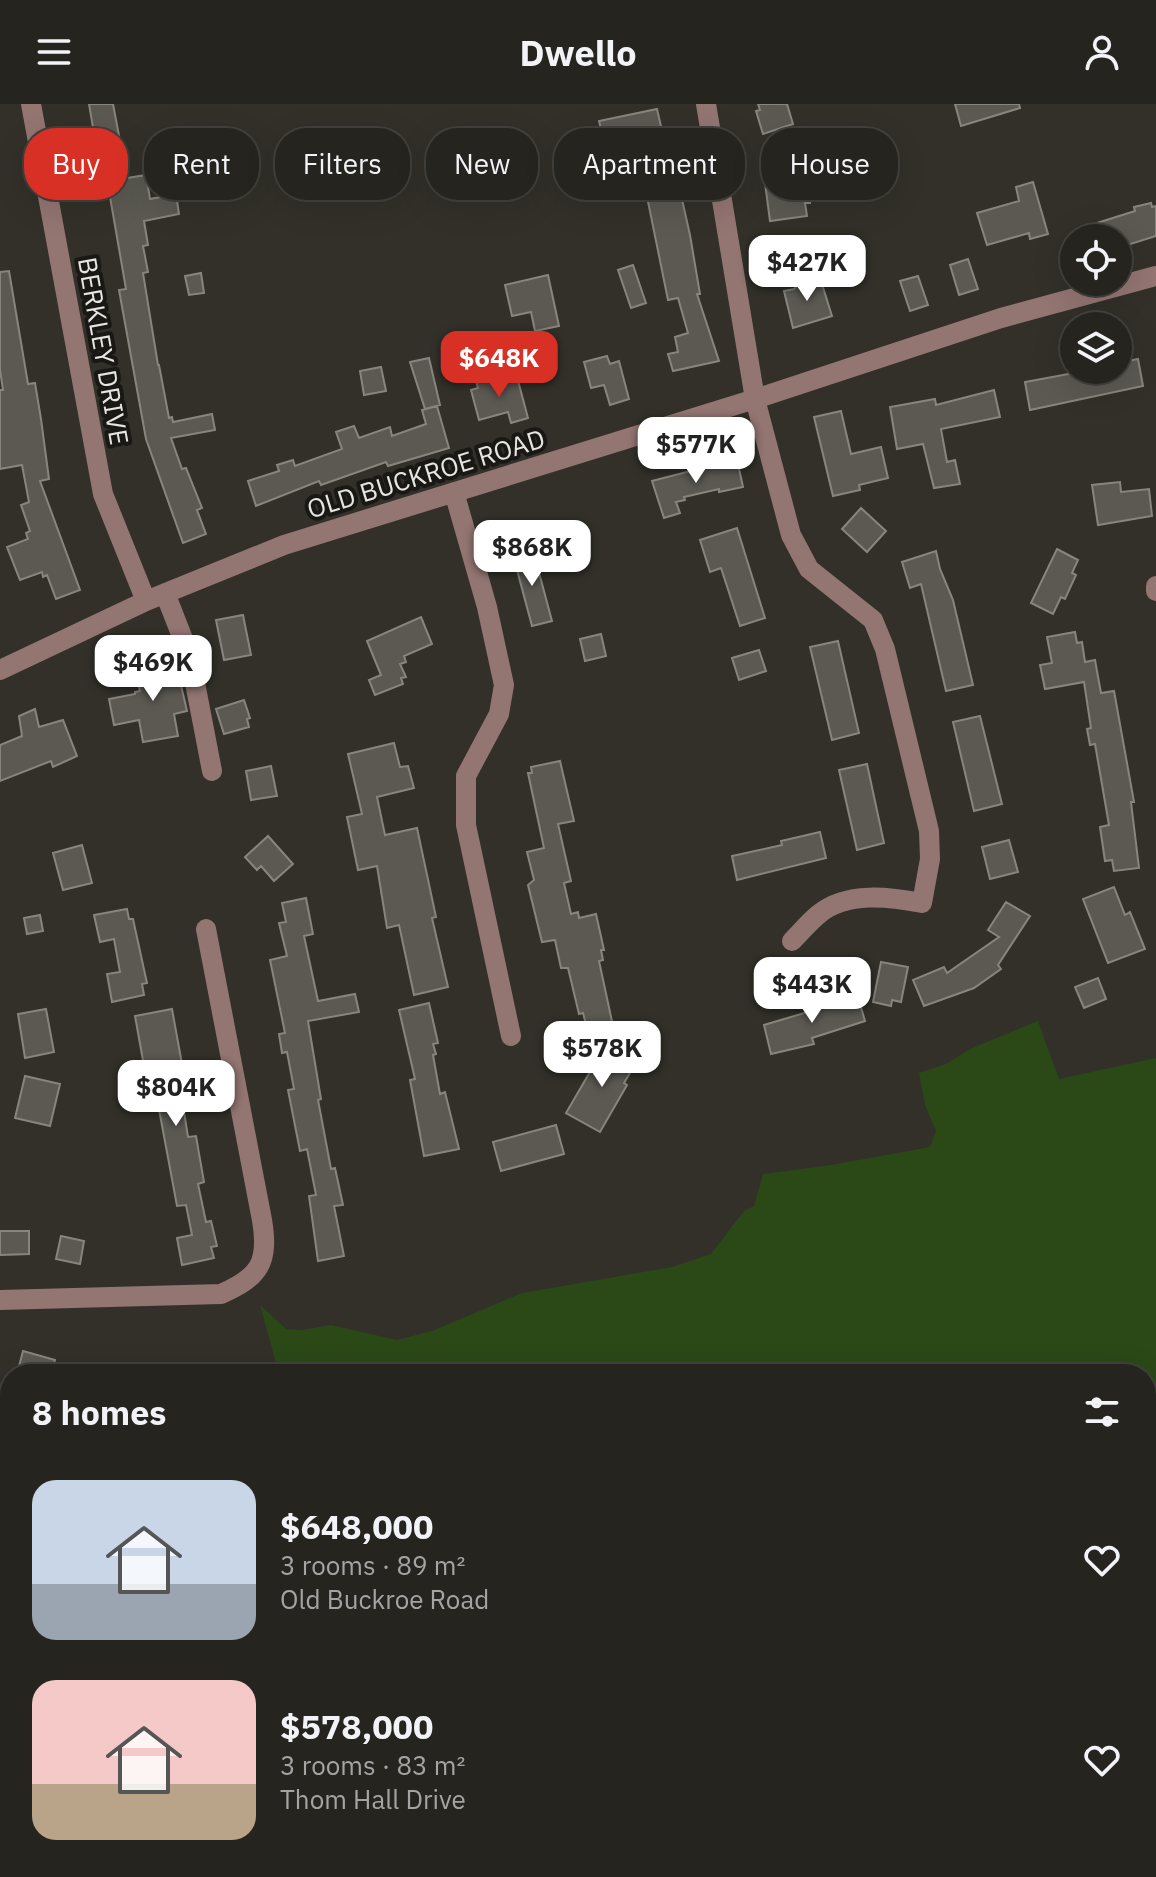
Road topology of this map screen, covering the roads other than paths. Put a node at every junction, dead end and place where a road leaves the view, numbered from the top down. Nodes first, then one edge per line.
1 (31, 104) edge
2 (706, 104) edge
3 (1156, 276) edge
4 (755, 399) junction
5 (454, 492) junction
6 (156, 597) junction
7 (0, 670) edge
8 (212, 771) dead end
9 (206, 929) dead end
10 (792, 941) dead end
11 (511, 1036) dead end
12 (0, 1300) edge

1 - 6 street, BERKLEY DRIVE
2 - 4 street
3 - 4 street, OLD BUCKROE ROAD
4 - 5 street, OLD BUCKROE ROAD
4 - 10 street
5 - 6 street, OLD BUCKROE ROAD
5 - 11 street
6 - 7 street, OLD BUCKROE ROAD
6 - 8 street, BERKLEY DRIVE
9 - 12 street

